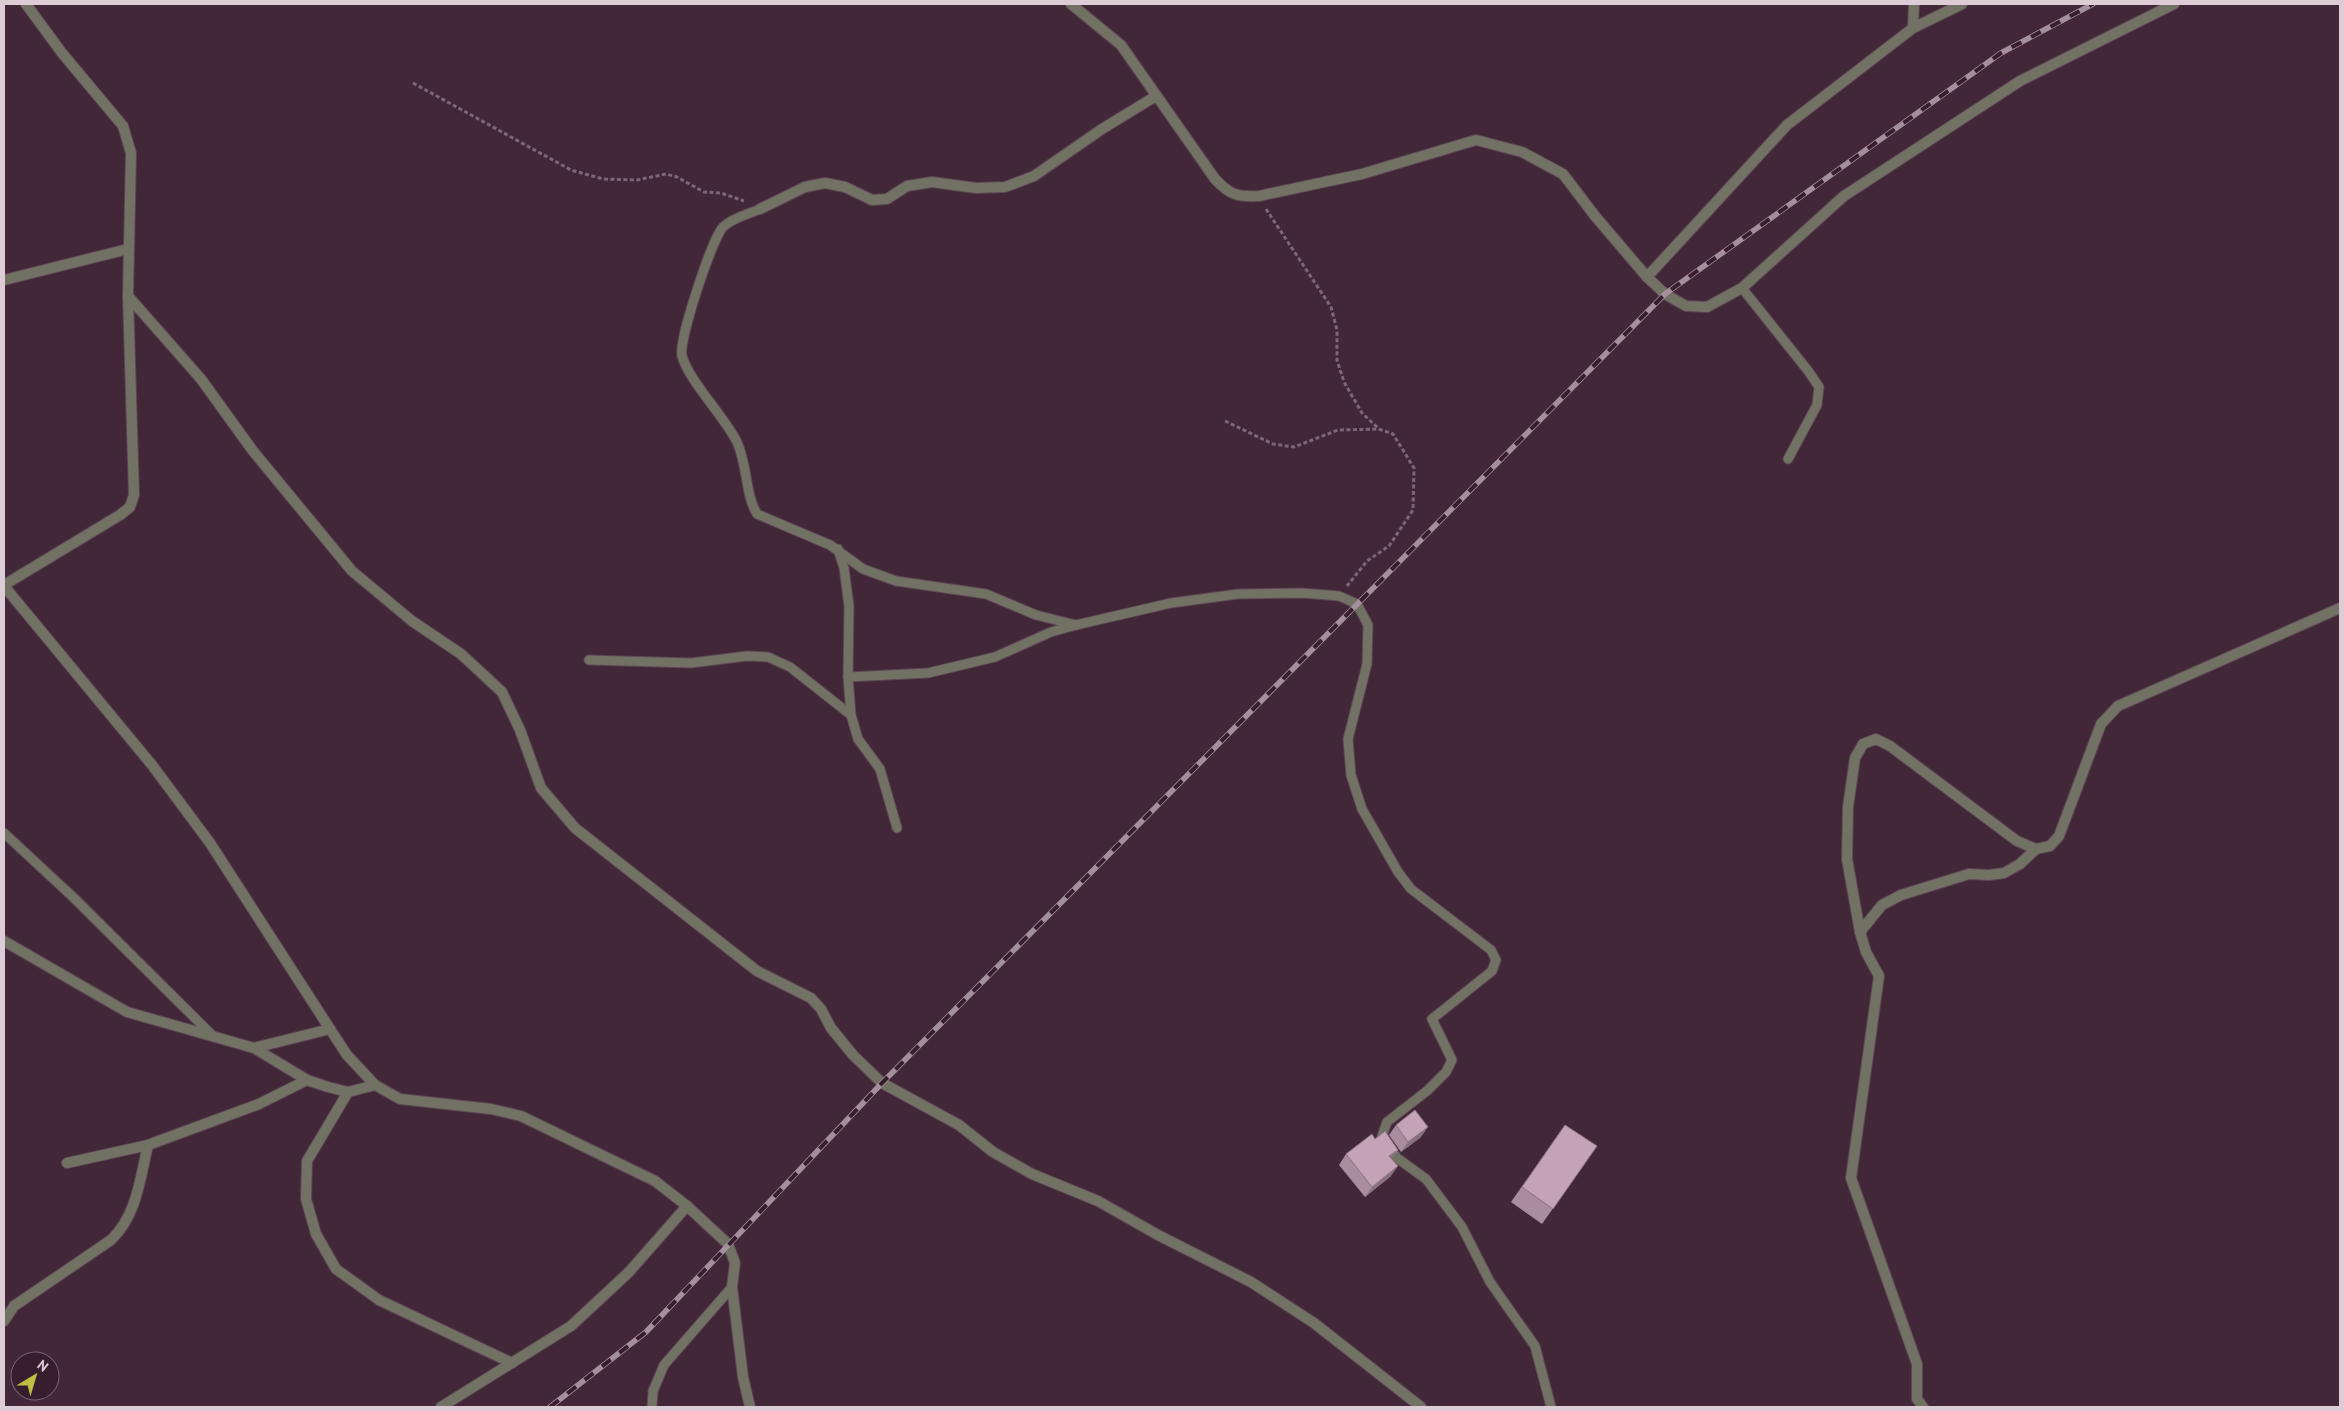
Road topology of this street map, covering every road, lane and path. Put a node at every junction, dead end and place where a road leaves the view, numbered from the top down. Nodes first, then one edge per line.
1 (26, 4) edge
2 (1071, 4) edge
3 (1914, 4) edge
4 (1962, 4) edge
5 (2174, 4) edge
6 (1913, 28) junction
7 (413, 82) dead end
8 (1156, 96) junction
9 (1259, 196) junction
10 (760, 209) junction
11 (128, 249) junction
12 (1647, 277) junction
13 (4, 280) edge
14 (1742, 288) junction
15 (128, 296) junction
16 (1225, 421) dead end
17 (1380, 429) junction
18 (1788, 459) dead end
19 (838, 549) junction
20 (4, 585) edge
21 (1339, 596) junction
22 (2340, 608) edge
23 (1076, 625) junction
24 (589, 660) dead end
25 (848, 677) junction
26 (851, 715) junction
27 (896, 828) dead end
28 (4, 833) edge
29 (2036, 849) junction
30 (1860, 932) junction
31 (4, 941) edge
32 (330, 1030) junction
33 (214, 1038) junction
34 (254, 1048) junction
35 (308, 1080) junction
36 (375, 1085) junction
37 (348, 1092) junction
38 (148, 1145) junction
39 (67, 1163) dead end
40 (687, 1206) junction
41 (732, 1287) junction
42 (4, 1321) edge
43 (512, 1363) junction
44 (442, 1407) edge
45 (652, 1407) edge
46 (750, 1407) edge
47 (1421, 1407) edge
48 (1551, 1407) edge
49 (1924, 1407) edge

1 - 11 street
2 - 8 street
3 - 6 street
4 - 6 street
5 - 14 street
6 - 12 street
7 - 10 path
8 - 9 street
8 - 10 street
9 - 12 street
9 - 17 path
10 - 19 lane
11 - 13 street
11 - 15 street
12 - 14 street
14 - 18 lane
15 - 20 street
15 - 47 street
16 - 17 path
17 - 21 path
19 - 23 lane
19 - 25 lane
20 - 32 street
21 - 23 lane
21 - 48 lane
22 - 29 street
23 - 25 lane
24 - 26 lane
25 - 26 lane
26 - 27 lane
28 - 33 lane
29 - 30 street
29 - 30 street
30 - 49 street
31 - 33 street
32 - 34 street
32 - 36 street
33 - 34 street
34 - 35 street
35 - 37 street
35 - 38 street
36 - 37 street
36 - 40 street
37 - 43 street
38 - 39 street
38 - 42 street
40 - 41 street
40 - 43 street
41 - 45 lane
41 - 46 street
43 - 44 street

